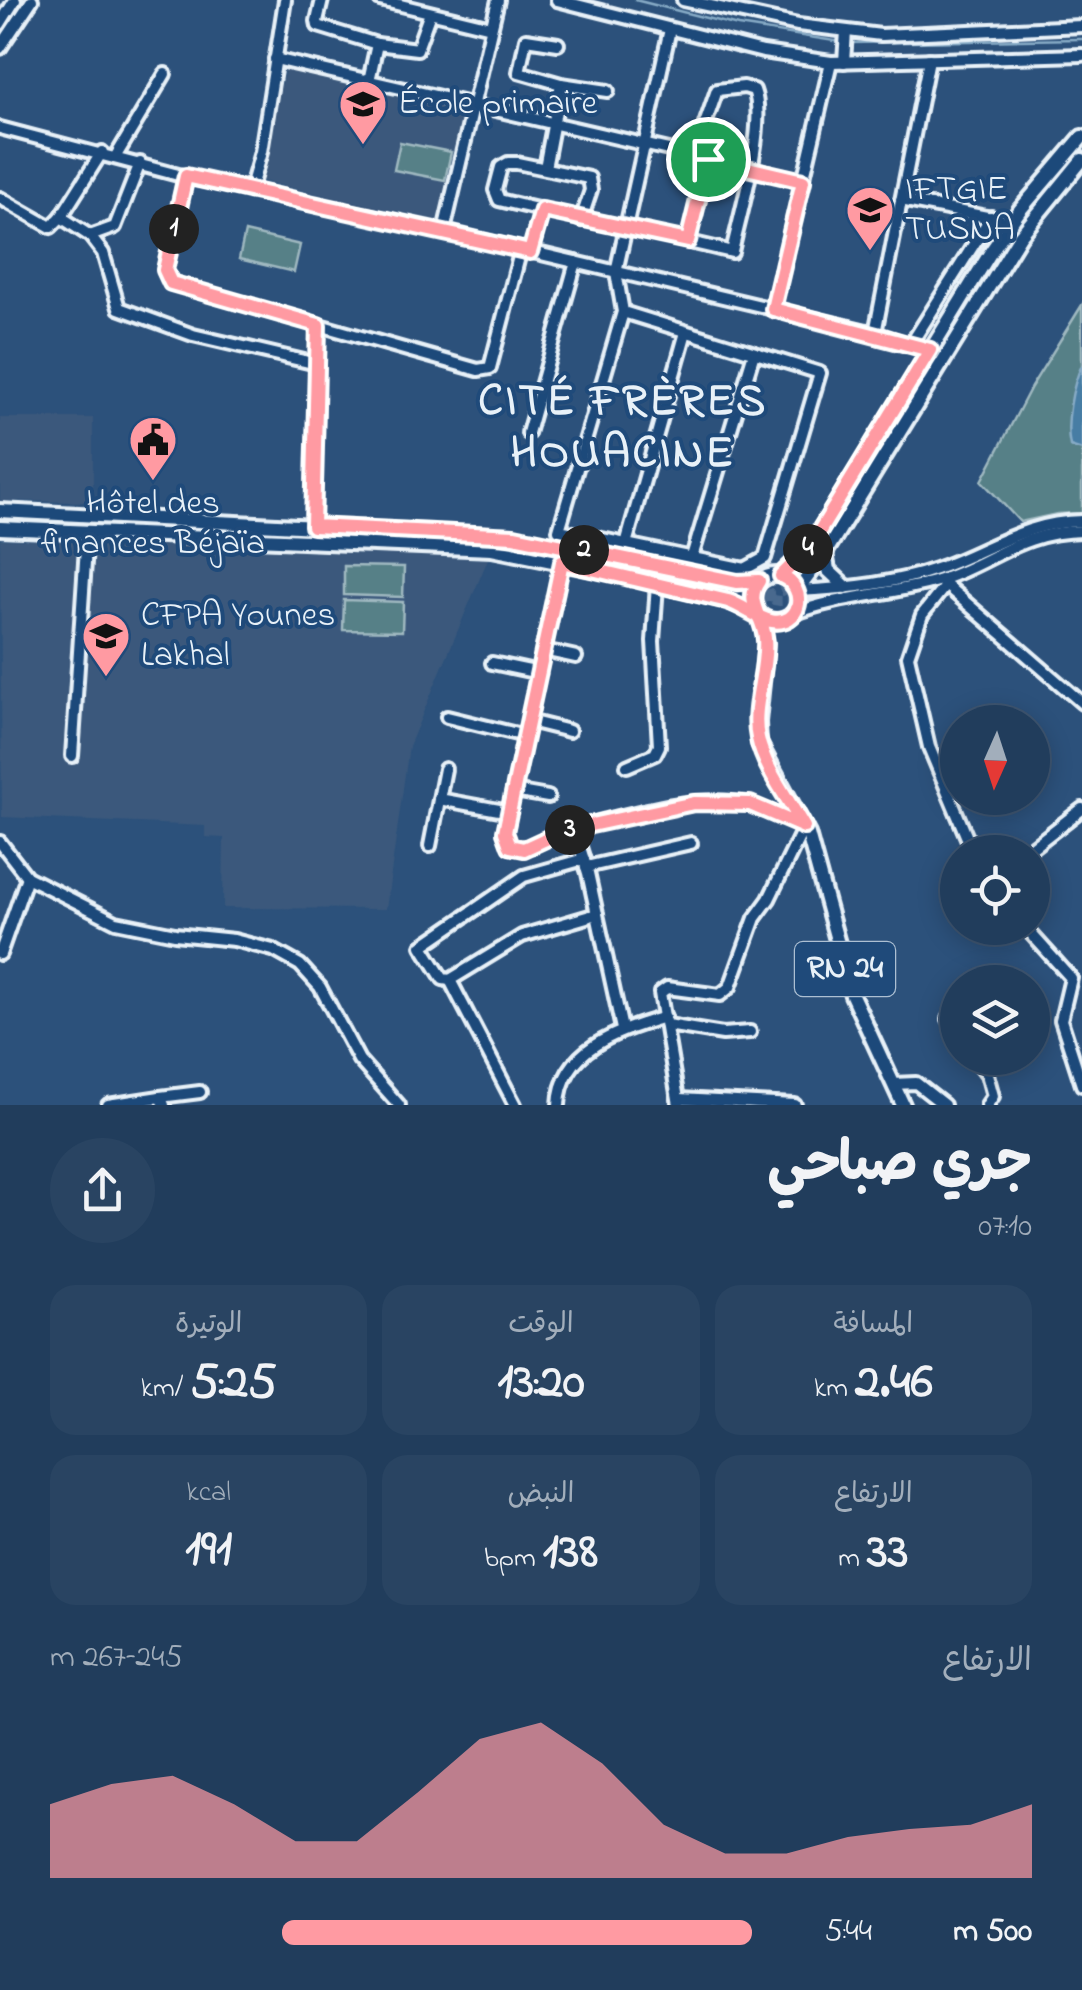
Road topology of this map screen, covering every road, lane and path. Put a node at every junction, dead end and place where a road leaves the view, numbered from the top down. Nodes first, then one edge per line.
1 (15, 0) edge
2 (32, 0) edge
3 (285, 0) edge
4 (322, 0) edge
5 (380, 0) edge
6 (498, 0) edge
7 (557, 0) edge
8 (684, 0) edge
9 (590, 3) edge
10 (430, 13) junction
11 (0, 24) edge
12 (1082, 26) edge
13 (491, 27) junction
14 (670, 29) junction
15 (846, 33) junction
16 (376, 44) junction
17 (558, 44) dead end
18 (0, 48) edge
19 (1082, 56) edge
20 (844, 58) junction
21 (275, 59) junction
22 (929, 60) junction
23 (830, 62) junction
24 (164, 74) dead end
25 (369, 81) junction
26 (561, 84) junction
27 (608, 91) dead end
28 (474, 105) junction
29 (556, 124) junction
30 (0, 128) edge
31 (1082, 138) edge
32 (646, 144) junction
33 (102, 152) junction
34 (116, 156) junction
35 (694, 156) junction
36 (708, 159) junction
37 (1082, 160) edge
38 (140, 163) junction
39 (546, 168) junction
40 (751, 169) junction
41 (186, 176) junction
42 (803, 181) junction
43 (250, 191) junction
44 (0, 198) edge
45 (901, 200) junction
46 (542, 210) junction
47 (61, 217) junction
48 (991, 217) junction
49 (581, 220) junction
50 (1012, 222) junction
51 (626, 230) junction
52 (444, 231) junction
53 (90, 236) junction
54 (688, 241) junction
55 (526, 250) junction
56 (576, 262) junction
57 (616, 272) junction
58 (773, 309) junction
59 (623, 312) junction
60 (318, 325) junction
61 (686, 332) junction
62 (874, 334) junction
63 (912, 344) junction
64 (930, 350) junction
65 (754, 353) junction
66 (944, 358) junction
67 (317, 364) junction
68 (528, 433) dead end
69 (0, 512) edge
70 (1082, 520) edge
71 (313, 526) junction
72 (0, 528) edge
73 (559, 530) junction
74 (1082, 531) edge
75 (87, 532) junction
76 (554, 544) junction
77 (626, 544) junction
78 (825, 553) junction
79 (692, 558) junction
80 (562, 562) junction
81 (781, 576) junction
82 (759, 581) junction
83 (943, 583) junction
84 (657, 585) junction
85 (846, 587) junction
86 (798, 591) junction
87 (759, 615) junction
88 (787, 617) junction
89 (766, 643) junction
90 (544, 650) junction
91 (576, 657) dead end
92 (492, 664) dead end
93 (538, 674) junction
94 (1082, 703) edge
95 (447, 717) dead end
96 (528, 721) junction
97 (569, 731) dead end
98 (525, 736) junction
99 (72, 756) dead end
100 (627, 766) dead end
101 (445, 769) dead end
102 (514, 791) junction
103 (548, 797) dead end
104 (439, 799) junction
105 (1082, 810) edge
106 (510, 812) junction
107 (804, 827) junction
108 (563, 831) junction
109 (966, 835) edge
110 (1050, 835) edge
111 (0, 842) edge
112 (690, 842) dead end
113 (430, 846) dead end
114 (585, 863) junction
115 (27, 877) junction
116 (597, 914) junction
117 (1041, 945) edge
118 (0, 954) edge
119 (450, 980) junction
120 (666, 1021) junction
121 (622, 1029) junction
122 (750, 1032) dead end
123 (986, 1075) edge
124 (893, 1084) junction
125 (1082, 1085) edge
126 (200, 1092) dead end
127 (162, 1101) edge
128 (678, 1102) edge
129 (108, 1105) edge
130 (399, 1105) edge
131 (515, 1105) edge
132 (558, 1105) edge
133 (795, 1105) edge
134 (903, 1105) edge
135 (944, 1105) edge
136 (987, 1105) edge

1 - 11 street
2 - 18 street
3 - 21 street
4 - 16 street
5 - 10 street
6 - 13 street
7 - 9 street
8 - 15 street
9 - 14 street
10 - 13 street
10 - 16 street
12 - 15 street
13 - 28 street
14 - 23 street
14 - 32 street
15 - 20 street
16 - 25 street
17 - 26 street
19 - 22 street
20 - 22 street
20 - 23 street
21 - 25 street
21 - 43 street
22 - 45 street
23 - 42 street
24 - 34 street
25 - 28 street
26 - 27 street
26 - 29 street
28 - 29 street
28 - 52 street
29 - 32 street
29 - 39 street
30 - 33 street
31 - 50 main road
32 - 35 street
32 - 51 street
33 - 34 street
33 - 47 street
34 - 38 street
35 - 36 street
35 - 40 street
36 - 40 street
36 - 54 street
37 - 66 main road
38 - 41 street
38 - 53 street
39 - 46 street
39 - 49 street
40 - 42 street
40 - 54 street
41 - 43 street
41 - 60 street
42 - 58 street
43 - 52 street
44 - 47 street
45 - 48 street
45 - 62 street
46 - 49 street
46 - 55 street
47 - 53 street
48 - 50 street
48 - 63 street
49 - 51 street
50 - 64 main road
51 - 54 street
51 - 57 street
52 - 55 street
53 - 67 street
55 - 56 street
55 - 60 street
56 - 57 street
56 - 68 street
57 - 58 street
57 - 59 street
58 - 62 street
59 - 61 street
59 - 73 street
60 - 67 street
61 - 65 street
61 - 77 street
62 - 63 street
63 - 64 street
64 - 66 street
64 - 81 main road
65 - 79 street
65 - 79 street
66 - 78 main road
67 - 71 street
69 - 71 main road
70 - 85 street
71 - 76 main road
72 - 75 main road
73 - 76 street
73 - 77 street
74 - 83 street
75 - 80 main road
75 - 99 street
76 - 82 main road
77 - 79 street
78 - 85 main road
78 - 86 main road
80 - 84 main road
80 - 90 street
81 - 82 main road
81 - 86 main road
82 - 87 main road
83 - 88 street
83 - 94 street
83 - 109 street
84 - 87 main road
84 - 100 street
85 - 86 street
86 - 88 main road
87 - 88 main road
87 - 89 main road, RN 24
88 - 89 main road, RN 24
89 - 107 main road, RN 24
90 - 91 street
90 - 93 street
92 - 93 street
93 - 96 street
95 - 98 street
96 - 97 street
96 - 98 street
98 - 102 street
101 - 104 street
102 - 103 street
102 - 106 street
104 - 106 street
104 - 113 street
105 - 110 street
106 - 108 street
107 - 108 street
107 - 120 street
107 - 124 main road, RN 24
108 - 114 street
111 - 115 street
112 - 114 street
114 - 116 street
114 - 119 street
115 - 118 street
115 - 130 street
116 - 119 street
116 - 121 street
117 - 125 street
119 - 131 street
120 - 121 street
120 - 122 street
120 - 128 street
121 - 132 street
123 - 136 street
124 - 134 main road, RN 24
124 - 135 street
126 - 127 street
127 - 129 street
128 - 133 street

